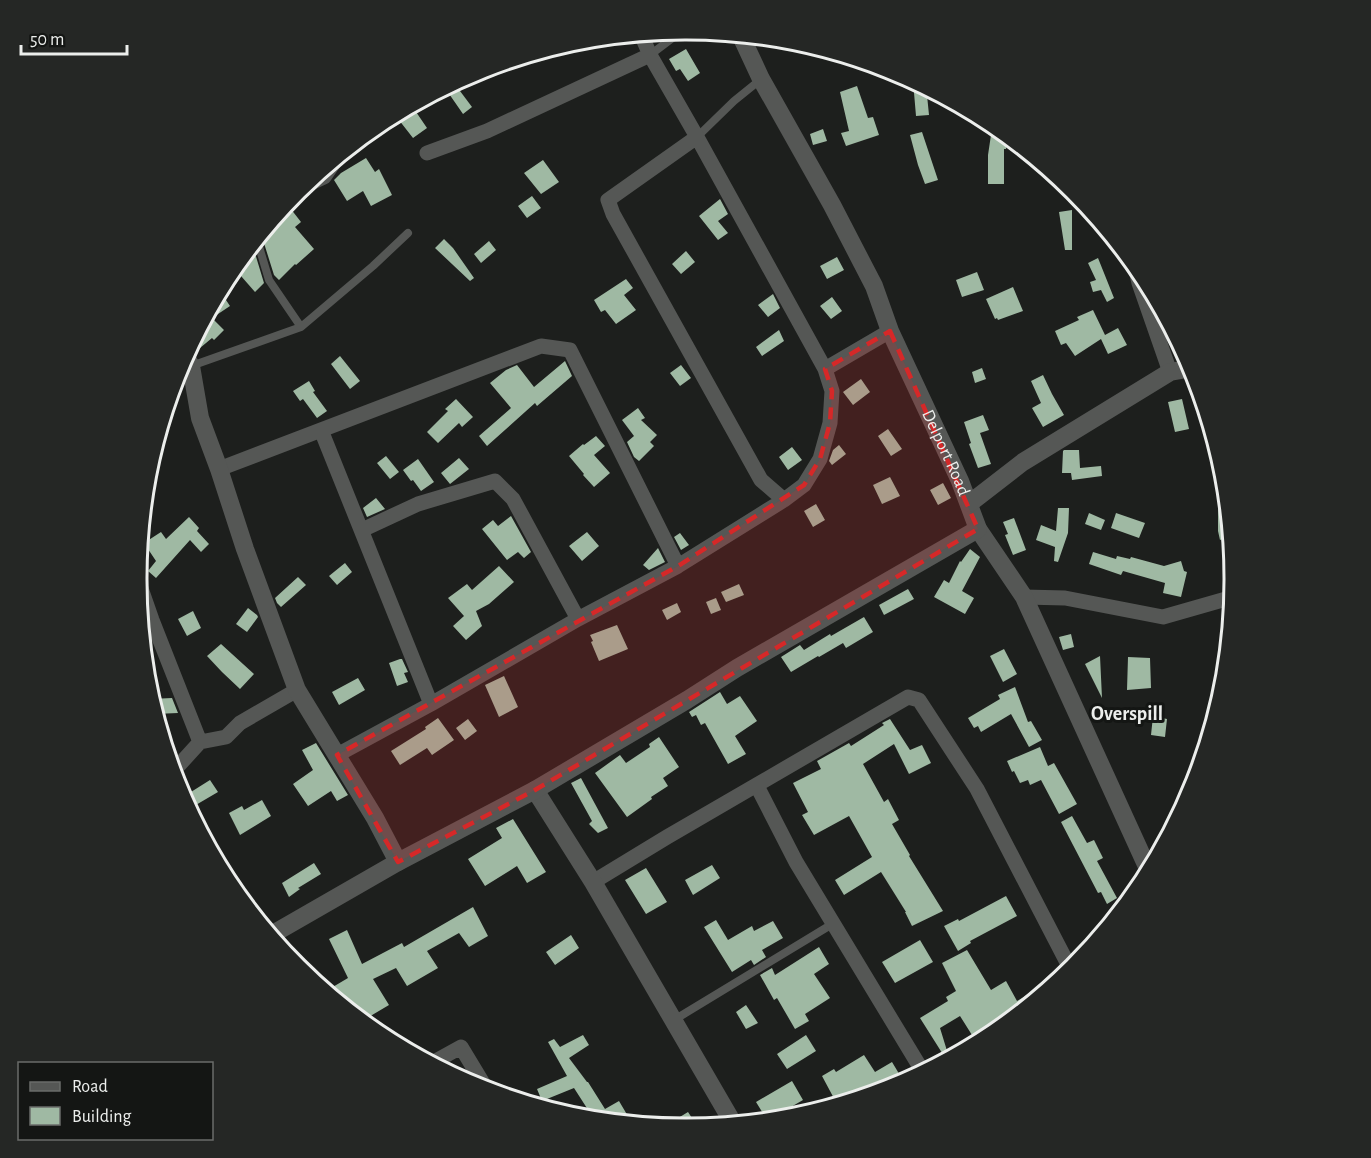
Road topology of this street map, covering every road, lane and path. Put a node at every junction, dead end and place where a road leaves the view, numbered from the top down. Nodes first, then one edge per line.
1 (669, 41) edge
2 (645, 42) edge
3 (745, 44) edge
4 (650, 55) junction
5 (761, 79) junction
6 (698, 137) junction
7 (426, 153) dead end
8 (408, 233) dead end
9 (260, 249) edge
10 (1146, 300) edge
11 (301, 327) junction
12 (890, 331) junction
13 (195, 359) edge
14 (190, 369) edge
15 (825, 369) junction
16 (1182, 370) edge
17 (1170, 372) junction
18 (321, 430) junction
19 (219, 469) junction
20 (784, 500) junction
21 (970, 504) junction
22 (978, 529) junction
23 (362, 530) junction
24 (678, 566) junction
25 (1024, 597) junction
26 (1223, 600) edge
27 (148, 608) edge
28 (578, 619) junction
29 (297, 690) junction
30 (431, 704) junction
31 (200, 742) junction
32 (337, 755) junction
33 (180, 764) edge
34 (757, 786) junction
35 (535, 790) junction
36 (1144, 860) edge
37 (398, 862) junction
38 (593, 882) junction
39 (834, 923) junction
40 (278, 931) edge
41 (1066, 960) edge
42 (672, 1020) junction
43 (440, 1058) edge
44 (919, 1065) edge
45 (479, 1077) edge
46 (728, 1115) edge

1 - 4 lane
2 - 4 street
3 - 5 street, Delport Road
4 - 6 street
4 - 7 street
5 - 6 lane
5 - 12 street, Delport Road
6 - 15 street
6 - 20 street
8 - 11 lane
9 - 11 lane
10 - 17 street
11 - 13 lane
12 - 15 street
12 - 21 street, Delport Road
14 - 19 street
15 - 20 street
16 - 17 street
17 - 21 street
18 - 19 street
18 - 23 street
18 - 24 street
19 - 29 street
20 - 24 street
21 - 22 street, Delport Road
22 - 25 street, Delport Road
22 - 35 street
23 - 28 street
23 - 30 street
24 - 28 street
25 - 26 street
25 - 36 street, Delport Road
27 - 31 street
28 - 30 street
29 - 31 street
29 - 32 street
30 - 32 street
31 - 33 street
32 - 37 street
34 - 38 street
34 - 39 street
34 - 41 street
35 - 37 street
35 - 38 street
37 - 40 street
38 - 42 street
39 - 42 lane
39 - 44 street
42 - 46 street
43 - 45 street

